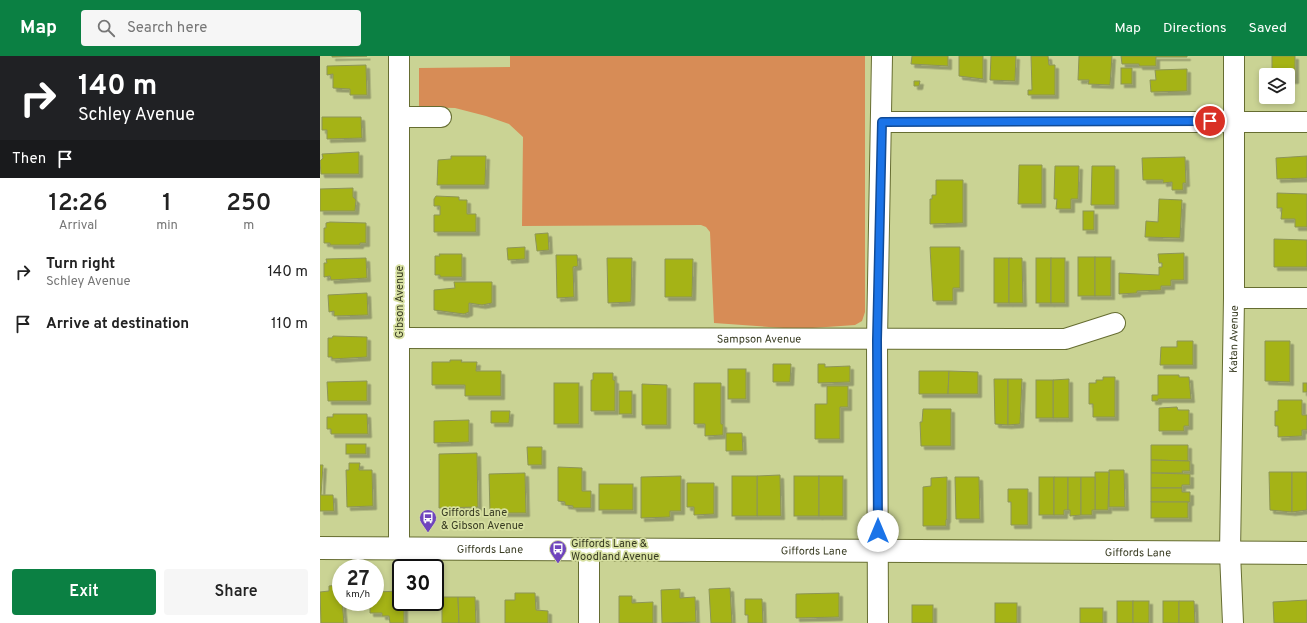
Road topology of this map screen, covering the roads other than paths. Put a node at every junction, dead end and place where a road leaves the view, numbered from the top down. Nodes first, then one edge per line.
1 (399, 56) edge
2 (882, 56) edge
3 (1234, 56) edge
4 (399, 117) junction
5 (441, 117) dead end
6 (1233, 121) junction
7 (882, 122) junction
8 (1307, 122) edge
9 (1234, 298) junction
10 (1307, 298) edge
11 (1115, 323) dead end
12 (400, 338) junction
13 (877, 340) junction
14 (320, 548) edge
15 (399, 548) junction
16 (589, 549) junction
17 (878, 550) junction
18 (1230, 553) junction
19 (1307, 553) edge
20 (589, 623) edge
21 (878, 623) edge
22 (1234, 623) edge

1 - 4 street, Gibson Avenue
2 - 7 street
3 - 6 street, Katan Avenue
4 - 5 street
4 - 12 street, Gibson Avenue
6 - 7 street
6 - 8 street
6 - 9 street, Katan Avenue
7 - 13 street
9 - 10 street
9 - 18 street, Katan Avenue
11 - 13 street, Sampson Avenue
12 - 13 street, Sampson Avenue
12 - 15 street, Gibson Avenue
13 - 17 street
14 - 15 street, Giffords Lane
15 - 16 street, Giffords Lane
16 - 17 street, Giffords Lane
16 - 20 street
17 - 18 street, Giffords Lane
17 - 21 street
18 - 19 street, Giffords Lane
18 - 22 street, Katan Avenue

